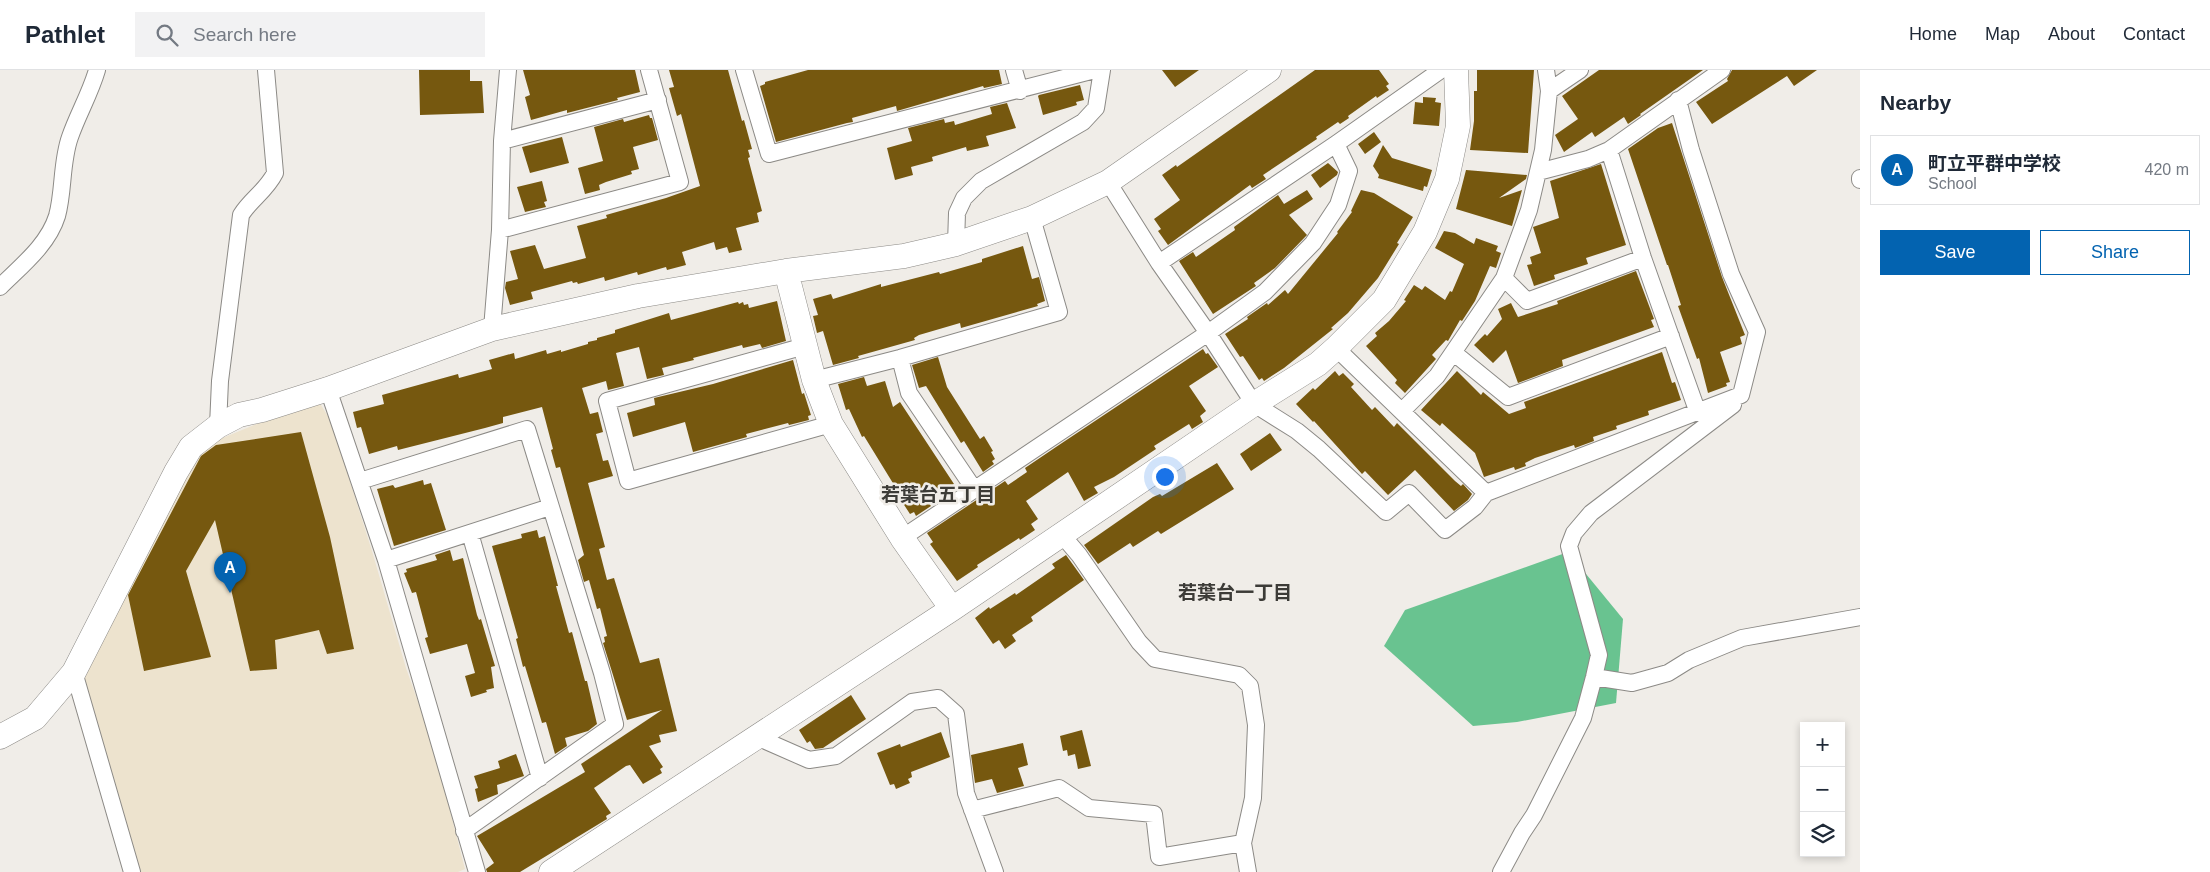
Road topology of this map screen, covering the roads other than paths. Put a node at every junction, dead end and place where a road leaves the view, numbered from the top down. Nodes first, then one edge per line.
1 (97, 70) edge
2 (266, 70) edge
3 (508, 70) edge
4 (649, 70) edge
5 (1014, 70) edge
6 (1095, 70) edge
7 (1102, 70) edge
8 (1269, 70) edge
9 (1441, 70) edge
10 (1456, 70) edge
11 (1546, 70) edge
12 (1580, 70) edge
13 (1722, 70) edge
14 (748, 71) edge
15 (1020, 91) junction
16 (1549, 91) junction
17 (658, 100) junction
18 (1678, 100) junction
19 (502, 141) junction
20 (1336, 144) junction
21 (1609, 150) junction
22 (1538, 172) junction
23 (1108, 182) junction
24 (1032, 218) junction
25 (500, 230) junction
26 (956, 244) junction
27 (1643, 258) junction
28 (1159, 264) junction
29 (786, 271) junction
30 (1504, 278) junction
31 (0, 287) edge
32 (492, 330) junction
33 (1208, 333) junction
34 (1671, 336) junction
35 (806, 346) junction
36 (1336, 348) junction
37 (1454, 353) junction
38 (900, 358) junction
39 (814, 380) junction
40 (328, 389) junction
41 (1740, 395) junction
42 (1254, 404) junction
43 (1402, 411) junction
44 (1698, 413) junction
45 (831, 424) junction
46 (218, 426) junction
47 (360, 481) junction
48 (974, 489) junction
49 (1486, 493) junction
50 (550, 507) junction
51 (470, 533) junction
52 (1062, 535) junction
53 (902, 538) junction
54 (386, 560) junction
55 (952, 609) junction
56 (1860, 617) edge
57 (74, 672) junction
58 (1594, 677) junction
59 (0, 737) edge
60 (759, 738) junction
61 (540, 778) junction
62 (972, 810) junction
63 (464, 831) junction
64 (1243, 842) junction
65 (132, 872) edge
66 (477, 872) edge
67 (551, 872) edge
68 (995, 872) edge
69 (1248, 872) edge
70 (1501, 872) edge

1 - 31 street
2 - 46 street
3 - 19 street
4 - 17 street
5 - 15 street
6 - 15 street
7 - 26 street
8 - 23 street
9 - 20 street
10 - 36 street
11 - 16 street
12 - 16 street
13 - 18 street
14 - 15 street
16 - 22 street
17 - 19 street
17 - 25 street
18 - 21 street
18 - 41 street
19 - 25 street
20 - 28 street
20 - 33 street
21 - 22 street
21 - 27 street
22 - 30 street
23 - 24 street
23 - 28 street
24 - 26 street
24 - 38 street
25 - 32 street
26 - 29 street
27 - 30 street
27 - 34 street
28 - 33 street
29 - 32 street
29 - 35 street
30 - 37 street
32 - 40 street
33 - 42 street
33 - 48 street
34 - 37 street
34 - 44 street
35 - 39 street
35 - 45 street
36 - 42 street
36 - 43 street
37 - 43 street
38 - 39 street
38 - 48 street
39 - 45 street
40 - 46 street
40 - 47 street
41 - 44 street
41 - 58 street
42 - 49 street
42 - 52 street
43 - 49 street
44 - 49 street
45 - 53 street
46 - 57 street
47 - 50 street
47 - 54 street
48 - 53 street
50 - 51 street
50 - 61 street
51 - 54 street
51 - 61 street
52 - 55 street
52 - 64 street
53 - 55 street
54 - 63 street
55 - 60 street
56 - 58 street
57 - 59 street
57 - 65 street
58 - 70 street
60 - 62 street
60 - 67 street
61 - 63 street
62 - 64 street
62 - 68 street
63 - 66 street
64 - 69 street

